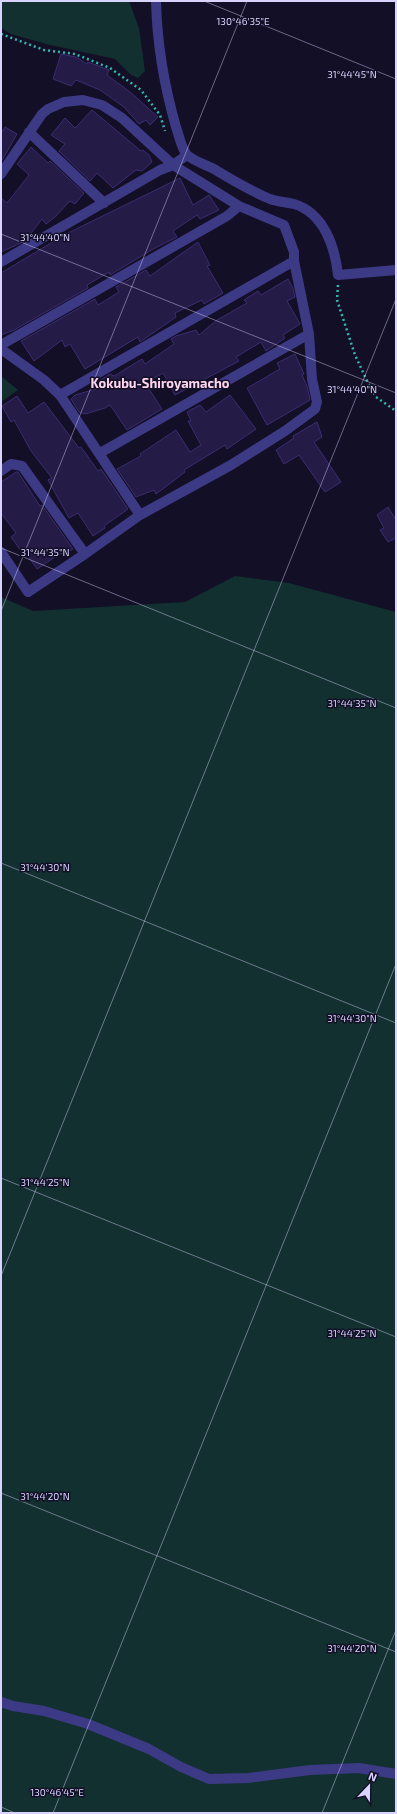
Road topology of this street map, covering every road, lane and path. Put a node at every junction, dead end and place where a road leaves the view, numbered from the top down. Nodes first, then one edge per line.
1 (156, 1) edge
2 (1, 34) edge
3 (29, 132) junction
4 (180, 140) junction
5 (187, 155) junction
6 (173, 165) junction
7 (1, 174) edge
8 (104, 203) junction
9 (239, 206) junction
10 (294, 261) junction
11 (1, 262) edge
12 (396, 270) edge
13 (338, 275) junction
14 (309, 334) junction
15 (1, 345) edge
16 (1, 349) edge
17 (60, 395) junction
18 (396, 411) edge
19 (100, 454) junction
20 (1, 471) edge
21 (140, 515) junction
22 (1, 552) edge
23 (85, 554) junction
24 (1, 1702) edge
25 (396, 1774) edge

1 - 4 street
2 - 4 path
3 - 6 street
3 - 7 street
3 - 8 street
4 - 5 street
5 - 6 street
5 - 13 street
6 - 8 street
6 - 9 street
8 - 11 street
9 - 10 street
9 - 15 street
10 - 14 street
10 - 17 street
12 - 13 street
13 - 18 path
14 - 19 street
14 - 21 street
16 - 17 street
17 - 19 street
19 - 21 street
20 - 23 street
21 - 23 street
22 - 23 street
24 - 25 street

